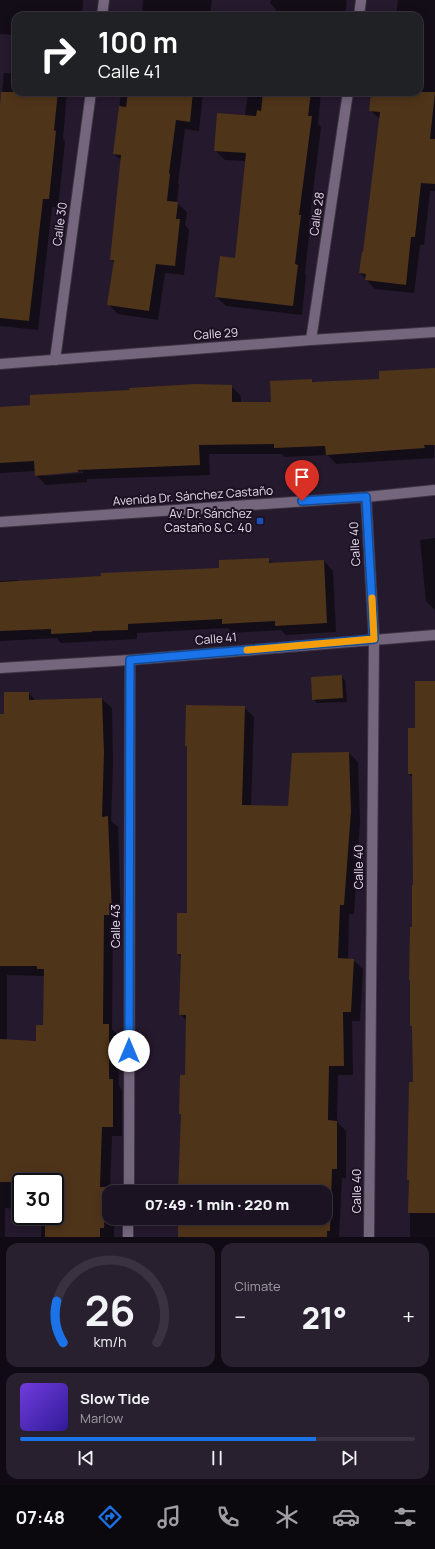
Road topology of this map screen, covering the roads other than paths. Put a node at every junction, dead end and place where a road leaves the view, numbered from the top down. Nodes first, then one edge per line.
1 (104, 0) edge
2 (361, 0) edge
3 (102, 12) edge
4 (360, 12) edge
5 (90, 96) edge
6 (347, 96) edge
7 (435, 332) edge
8 (311, 340) junction
9 (55, 360) junction
10 (0, 364) edge
11 (435, 490) edge
12 (366, 497) junction
13 (0, 522) edge
14 (435, 635) edge
15 (374, 639) junction
16 (130, 660) junction
17 (0, 668) edge
18 (128, 1185) edge
19 (128, 1225) edge
20 (128, 1237) edge
21 (369, 1237) edge

1 - 3 street
2 - 4 street
5 - 9 street, Calle 30
6 - 8 street, Calle 28
7 - 8 street, Calle 29
8 - 9 street, Calle 29
9 - 10 street, Calle 29
11 - 12 street, Avenida Dr. Sánchez Castaño
12 - 13 street, Avenida Dr. Sánchez Castaño
12 - 15 street, Calle 40
14 - 15 street, Calle 41
15 - 16 street, Calle 41
15 - 21 street, Calle 40
16 - 17 street, Calle 41
16 - 18 street, Calle 43
19 - 20 street

